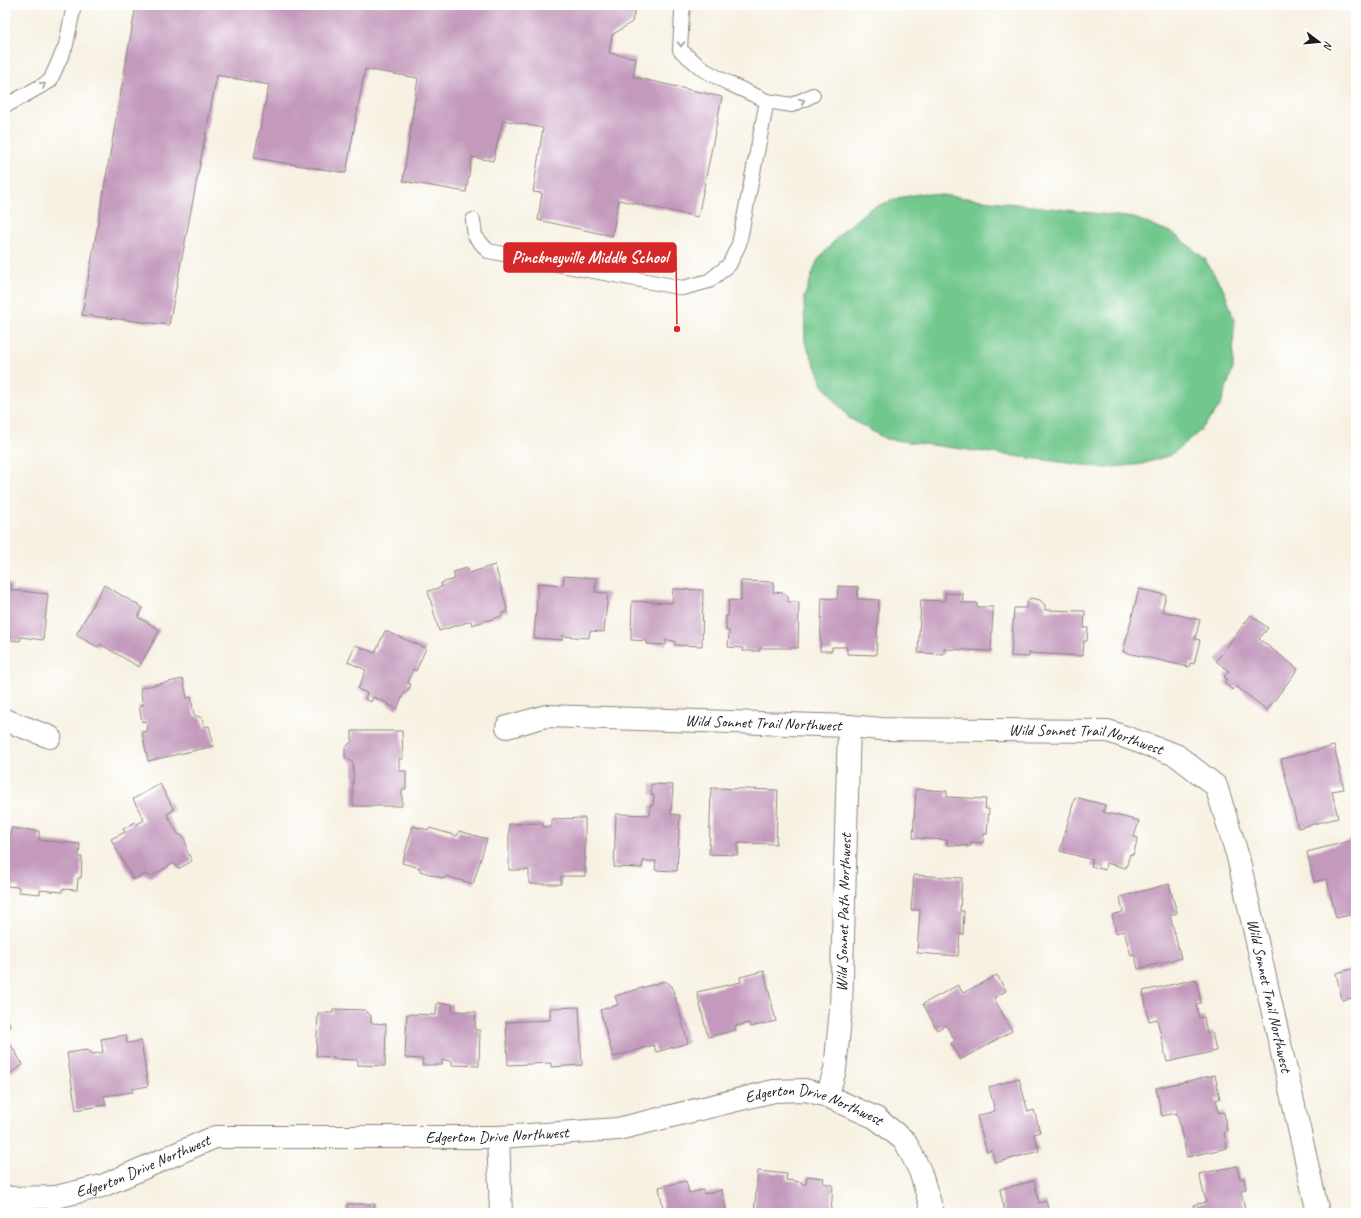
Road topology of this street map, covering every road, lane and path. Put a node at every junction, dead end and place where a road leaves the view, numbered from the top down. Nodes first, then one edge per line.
1 (74, 5) edge
2 (684, 5) edge
3 (813, 95) dead end
4 (767, 101) junction
5 (5, 104) edge
6 (473, 220) dead end
7 (5, 720) edge
8 (849, 726) junction
9 (507, 727) dead end
10 (50, 737) dead end
11 (827, 1096) junction
12 (498, 1137) junction
13 (5, 1196) edge
14 (501, 1213) edge
15 (933, 1213) edge
16 (1318, 1213) edge

5 -> 1 lane
2 -> 4 lane
4 -> 3 lane
4 - 6 lane
7 - 10 street
8 - 9 street, Wild Sonnet Trail Northwest
8 - 11 street, Wild Sonnet Path Northwest
8 - 16 street, Wild Sonnet Trail Northwest
11 - 12 street, Edgerton Drive Northwest
11 - 15 street, Edgerton Drive Northwest
12 - 13 street, Edgerton Drive Northwest
12 - 14 street

